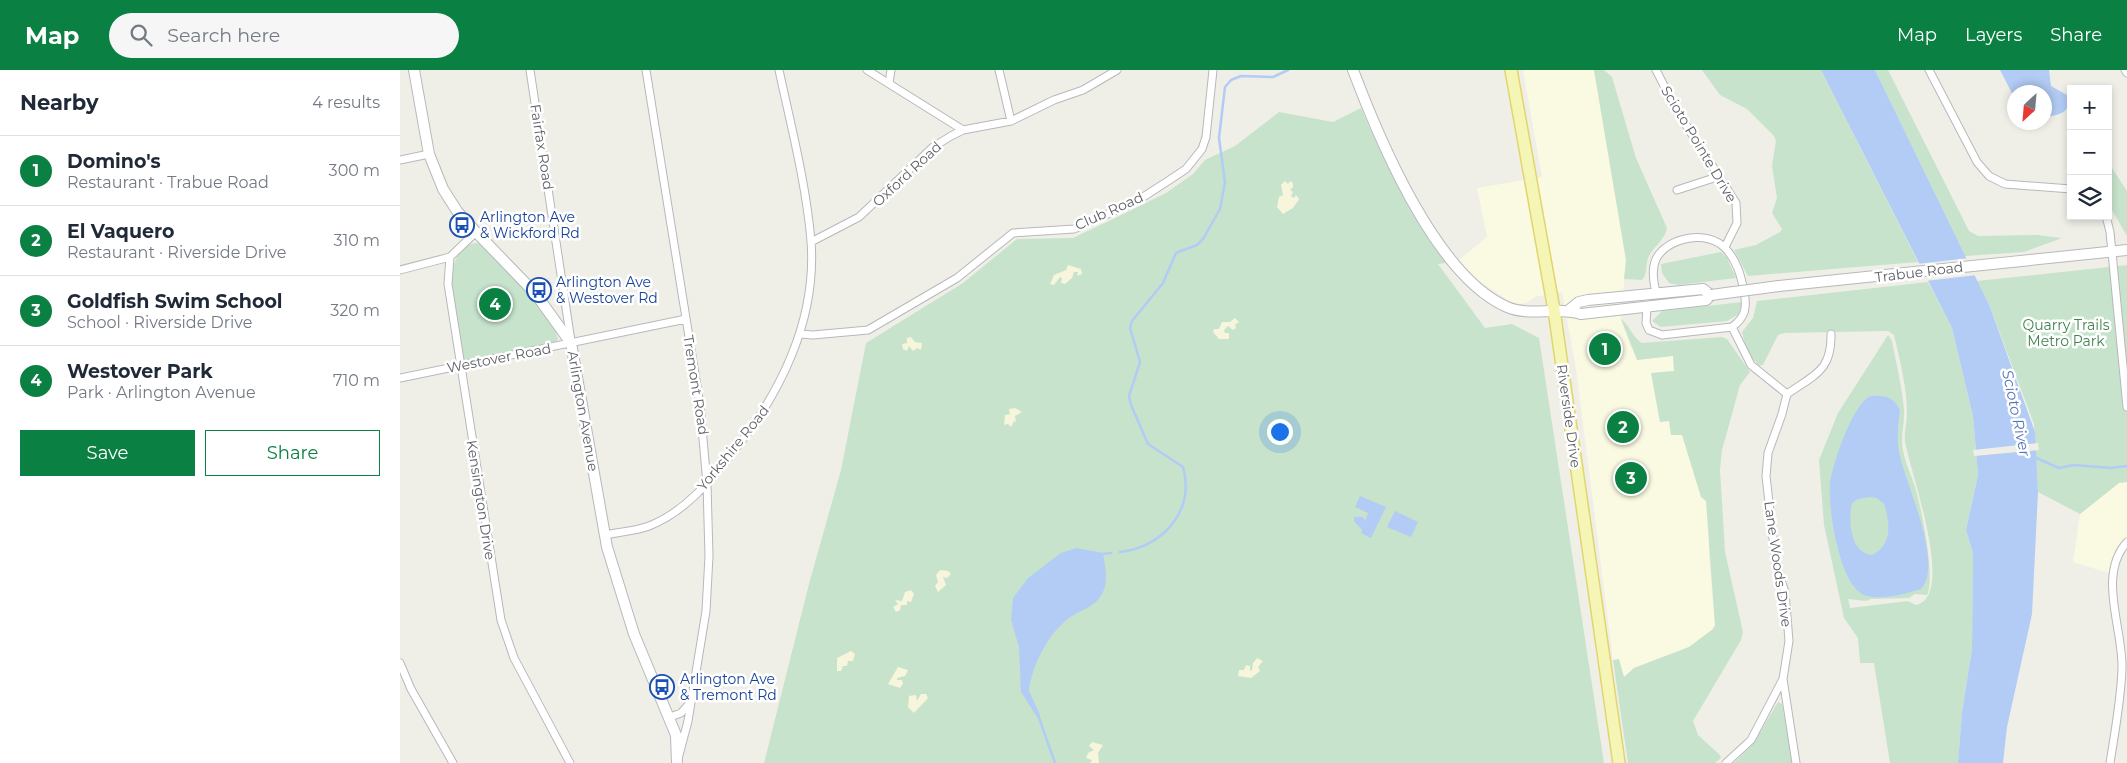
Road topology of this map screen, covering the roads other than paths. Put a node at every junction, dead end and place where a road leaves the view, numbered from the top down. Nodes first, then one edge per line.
1 (414, 70) edge
2 (530, 70) edge
3 (646, 70) edge
4 (779, 70) edge
5 (866, 70) edge
6 (891, 70) edge
7 (999, 70) edge
8 (1213, 70) edge
9 (1353, 70) edge
10 (1511, 70) edge
11 (1656, 70) edge
12 (1929, 70) edge
13 (2125, 70) edge
14 (1112, 71) edge
15 (2127, 73) edge
16 (889, 83) junction
17 (1011, 121) junction
18 (963, 130) junction
19 (430, 154) junction
20 (400, 160) edge
21 (1720, 176) junction
22 (2067, 189) edge
23 (1677, 190) dead end
24 (2107, 220) edge
25 (476, 232) junction
26 (811, 242) junction
27 (1725, 247) junction
28 (2127, 250) edge
29 (2112, 251) junction
30 (450, 257) junction
31 (400, 270) edge
32 (1656, 293) junction
33 (1711, 294) junction
34 (1647, 307) junction
35 (1554, 310) junction
36 (1568, 310) junction
37 (686, 319) junction
38 (1732, 327) junction
39 (800, 334) junction
40 (1831, 334) dead end
41 (571, 343) junction
42 (461, 366) junction
43 (400, 378) edge
44 (1786, 394) junction
45 (2127, 407) edge
46 (707, 484) junction
47 (604, 535) junction
48 (2127, 542) edge
49 (400, 663) edge
50 (1783, 679) junction
51 (691, 701) junction
52 (670, 717) junction
53 (677, 761) edge
54 (453, 763) edge
55 (570, 763) edge
56 (1619, 763) edge
57 (1726, 763) edge
58 (1796, 763) edge
59 (2110, 763) edge

1 - 19 street, Arlington Avenue
2 - 41 street, Fairfax Road
3 - 37 street, Tremont Road
4 - 26 street, Yorkshire Road
5 - 16 street
6 - 16 street
7 - 17 street
8 - 39 street, Club Road
9 - 35 street, Trabue Road
10 - 35 main road, Riverside Drive
11 - 21 street, Scioto Pointe Drive
12 - 22 street
13 - 15 street
14 - 17 street, Oxford Road
16 - 18 street
17 - 18 street, Oxford Road
18 - 26 street, Oxford Road
19 - 20 street
19 - 25 street, Arlington Avenue
21 - 23 street
21 - 27 street, Scioto Pointe Drive
24 - 29 street
25 - 30 street
25 - 41 street, Arlington Avenue
26 - 39 street, Yorkshire Road
27 - 32 street
27 - 38 street
28 - 29 street, Trabue Road
29 - 33 street, Trabue Road, bridge
29 - 45 street
30 - 31 street
30 - 42 street, Kensington Drive
32 - 33 street, Trabue Road
32 - 36 street, Trabue Road
33 - 34 street, Trabue Road
34 - 36 street, Trabue Road
34 - 38 street
35 - 36 street, Trabue Road
35 - 56 main road, Riverside Drive
37 - 41 street, Westover Road
37 - 46 street, Tremont Road
38 - 44 street
39 - 46 street, Yorkshire Road
40 - 44 street
41 - 42 street, Westover Road
41 - 47 street, Arlington Avenue
42 - 43 street, Westover Road
42 - 55 street, Kensington Drive
44 - 50 street, Lane Woods Drive
46 - 47 street, Yorkshire Road
46 - 51 street, Tremont Road
47 - 52 street, Arlington Avenue
48 - 59 street
49 - 54 street
50 - 57 street
50 - 58 street, Lane Woods Drive
51 - 52 street
51 - 53 street, Tremont Road
52 - 53 street, Arlington Avenue

